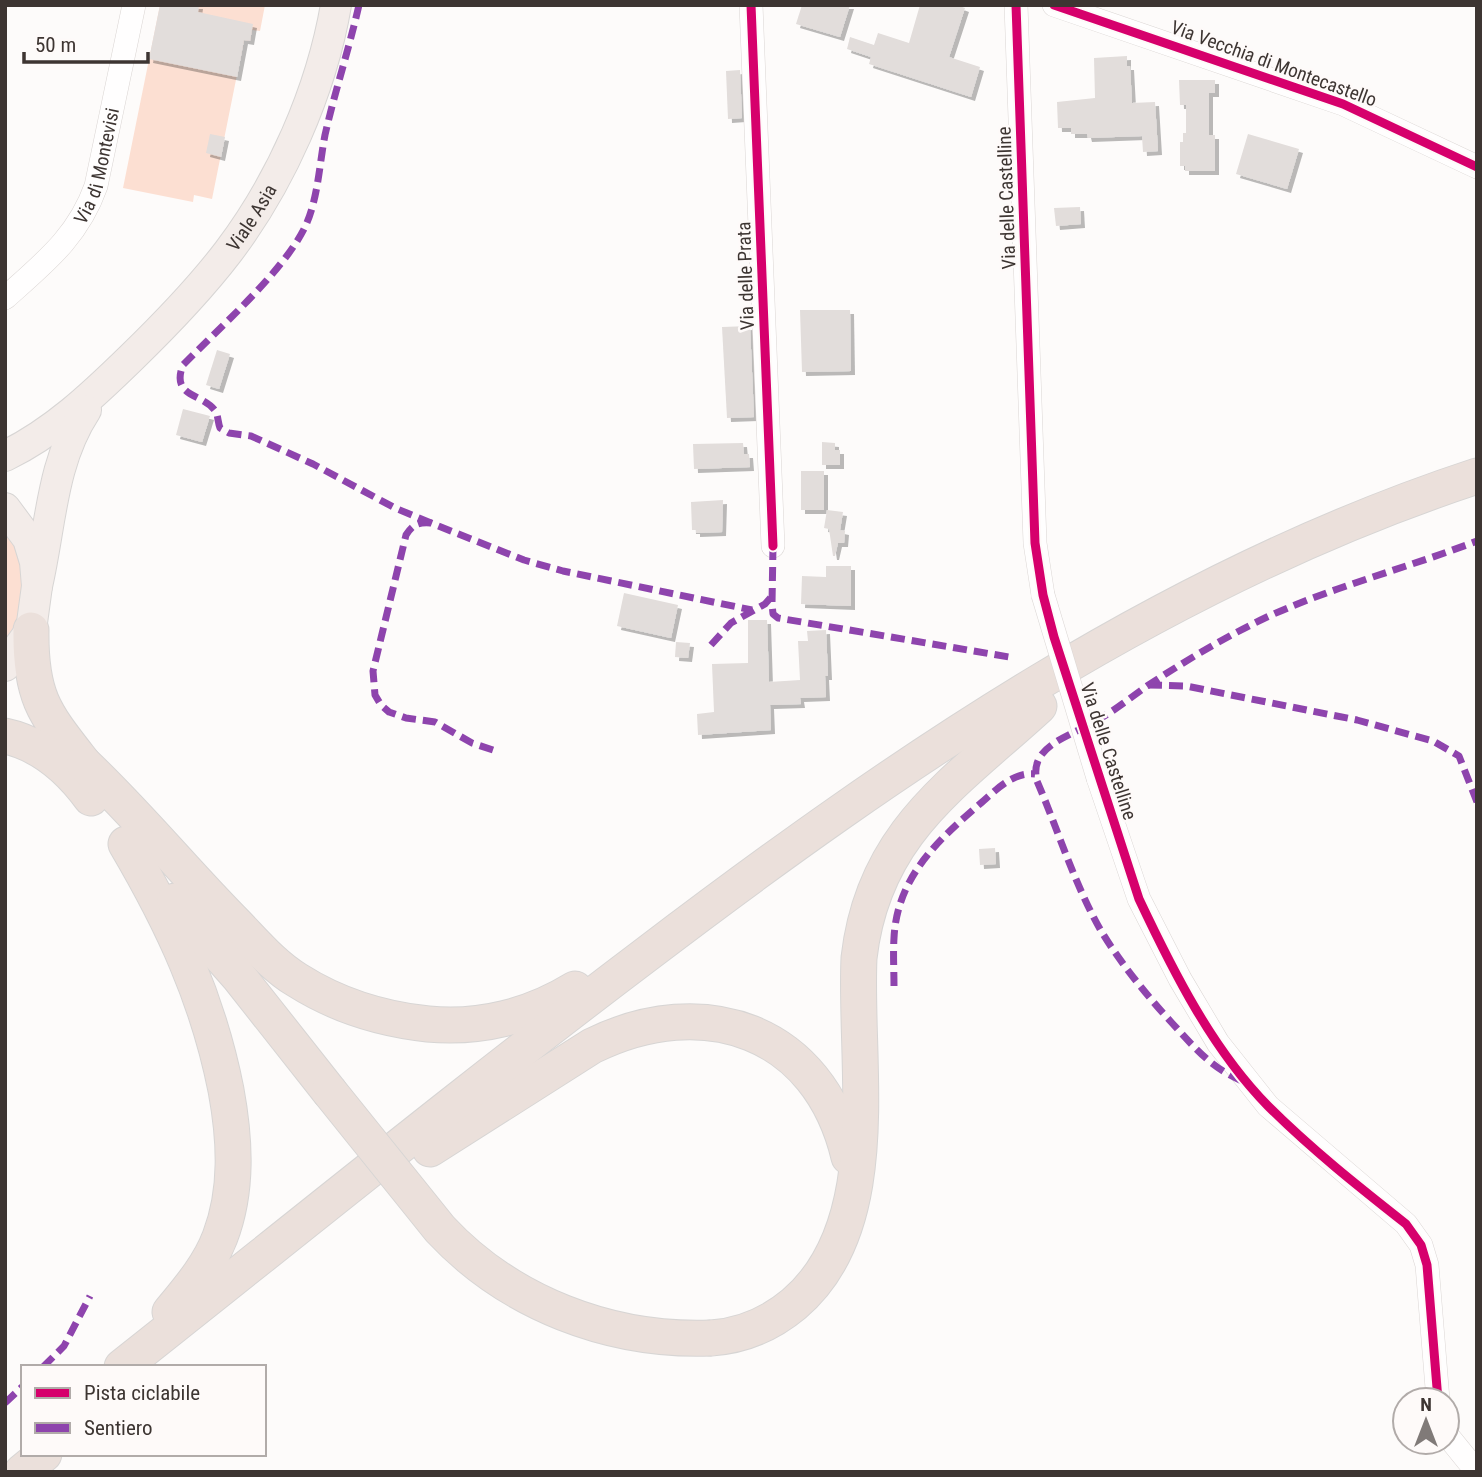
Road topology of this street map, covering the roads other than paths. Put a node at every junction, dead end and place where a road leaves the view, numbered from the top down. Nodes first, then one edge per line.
1 (134, 5) edge
2 (336, 5) edge
3 (751, 5) edge
4 (1016, 5) edge
5 (1054, 5) edge
6 (1477, 167) edge
7 (5, 298) edge
8 (100, 388) junction
9 (5, 456) edge
10 (1477, 476) edge
11 (1477, 498) edge
12 (5, 508) edge
13 (773, 545) dead end
14 (37, 586) junction
15 (31, 630) junction
16 (5, 666) edge
17 (1039, 706) junction
18 (5, 736) edge
19 (84, 764) junction
20 (125, 844) junction
21 (712, 904) junction
22 (239, 977) junction
23 (430, 1149) junction
24 (853, 1188) junction
25 (122, 1365) edge
26 (123, 1365) edge
27 (157, 1365) edge
28 (1437, 1386) edge
29 (21, 1446) edge
30 (1461, 1452) edge
31 (42, 1456) edge
32 (5, 1458) edge
33 (22, 1472) edge
34 (1477, 1472) edge

1 - 7 street, Via di Montevisi
2 - 8 main road, Viale Asia
3 - 13 street, Via delle Prata
4 - 28 street, Via delle Castelline, bridge
5 - 6 street, Via Vecchia di Montecastello
8 - 9 main road, Viale Asia
8 - 14 main road, Viale Asia
10 - 21 highway
11 - 17 highway
12 - 14 main road
14 - 15 main road
15 - 16 main road
15 - 19 highway
17 - 23 highway
17 - 24 highway
18 - 20 highway
19 - 21 highway
19 - 22 highway
20 - 22 highway
20 - 25 highway
21 - 26 highway
22 - 24 highway, bridge
23 - 24 highway
23 - 27 highway
29 - 32 highway
30 - 34 street
31 - 33 highway

